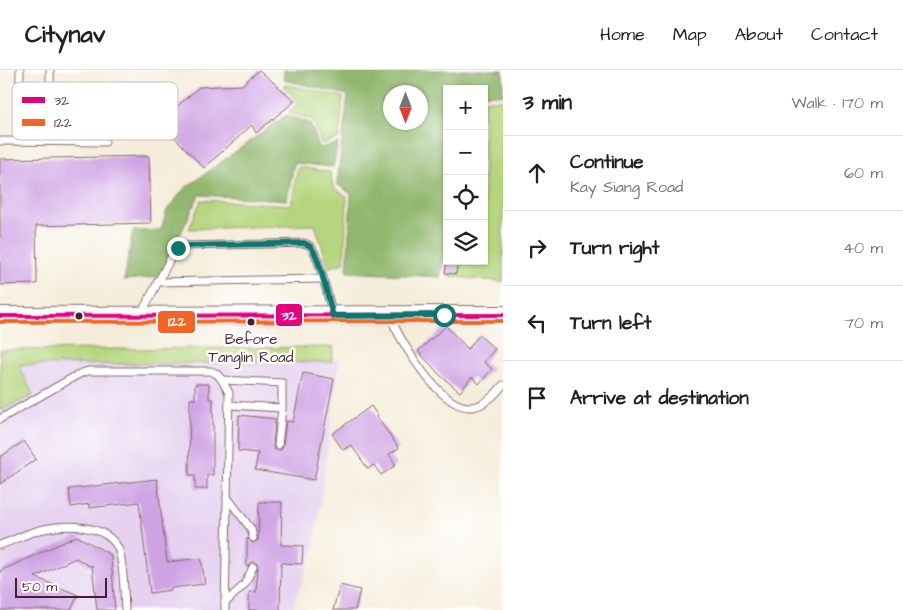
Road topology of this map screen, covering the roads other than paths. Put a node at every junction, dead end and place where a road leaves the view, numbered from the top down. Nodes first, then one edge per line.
1 (0, 141) edge
2 (19, 141) joint
3 (51, 141) joint
4 (105, 142) dead end
5 (323, 279) junction
6 (157, 282) junction
7 (390, 315) junction
8 (503, 315) edge
9 (0, 316) edge
10 (140, 316) junction
11 (333, 316) junction
12 (222, 380) junction
13 (503, 386) edge
14 (229, 405) junction
15 (282, 408) junction
16 (0, 419) edge
17 (278, 444) dead end
18 (227, 497) junction
19 (253, 538) dead end
20 (0, 545) edge
21 (252, 568) dead end
22 (225, 606) edge
23 (125, 610) edge

1 - 2 lane
2 - 3 lane
3 - 4 lane
5 - 6 lane
5 - 6 lane
5 - 11 lane
6 - 10 lane
7 - 8 street
7 - 11 street
7 - 13 lane
9 - 10 street
10 - 11 street
12 - 14 lane
12 - 15 lane
12 - 16 lane
14 - 15 lane
14 - 18 lane
15 - 17 lane
18 - 19 lane
18 - 22 lane
20 - 23 lane
21 - 22 lane

